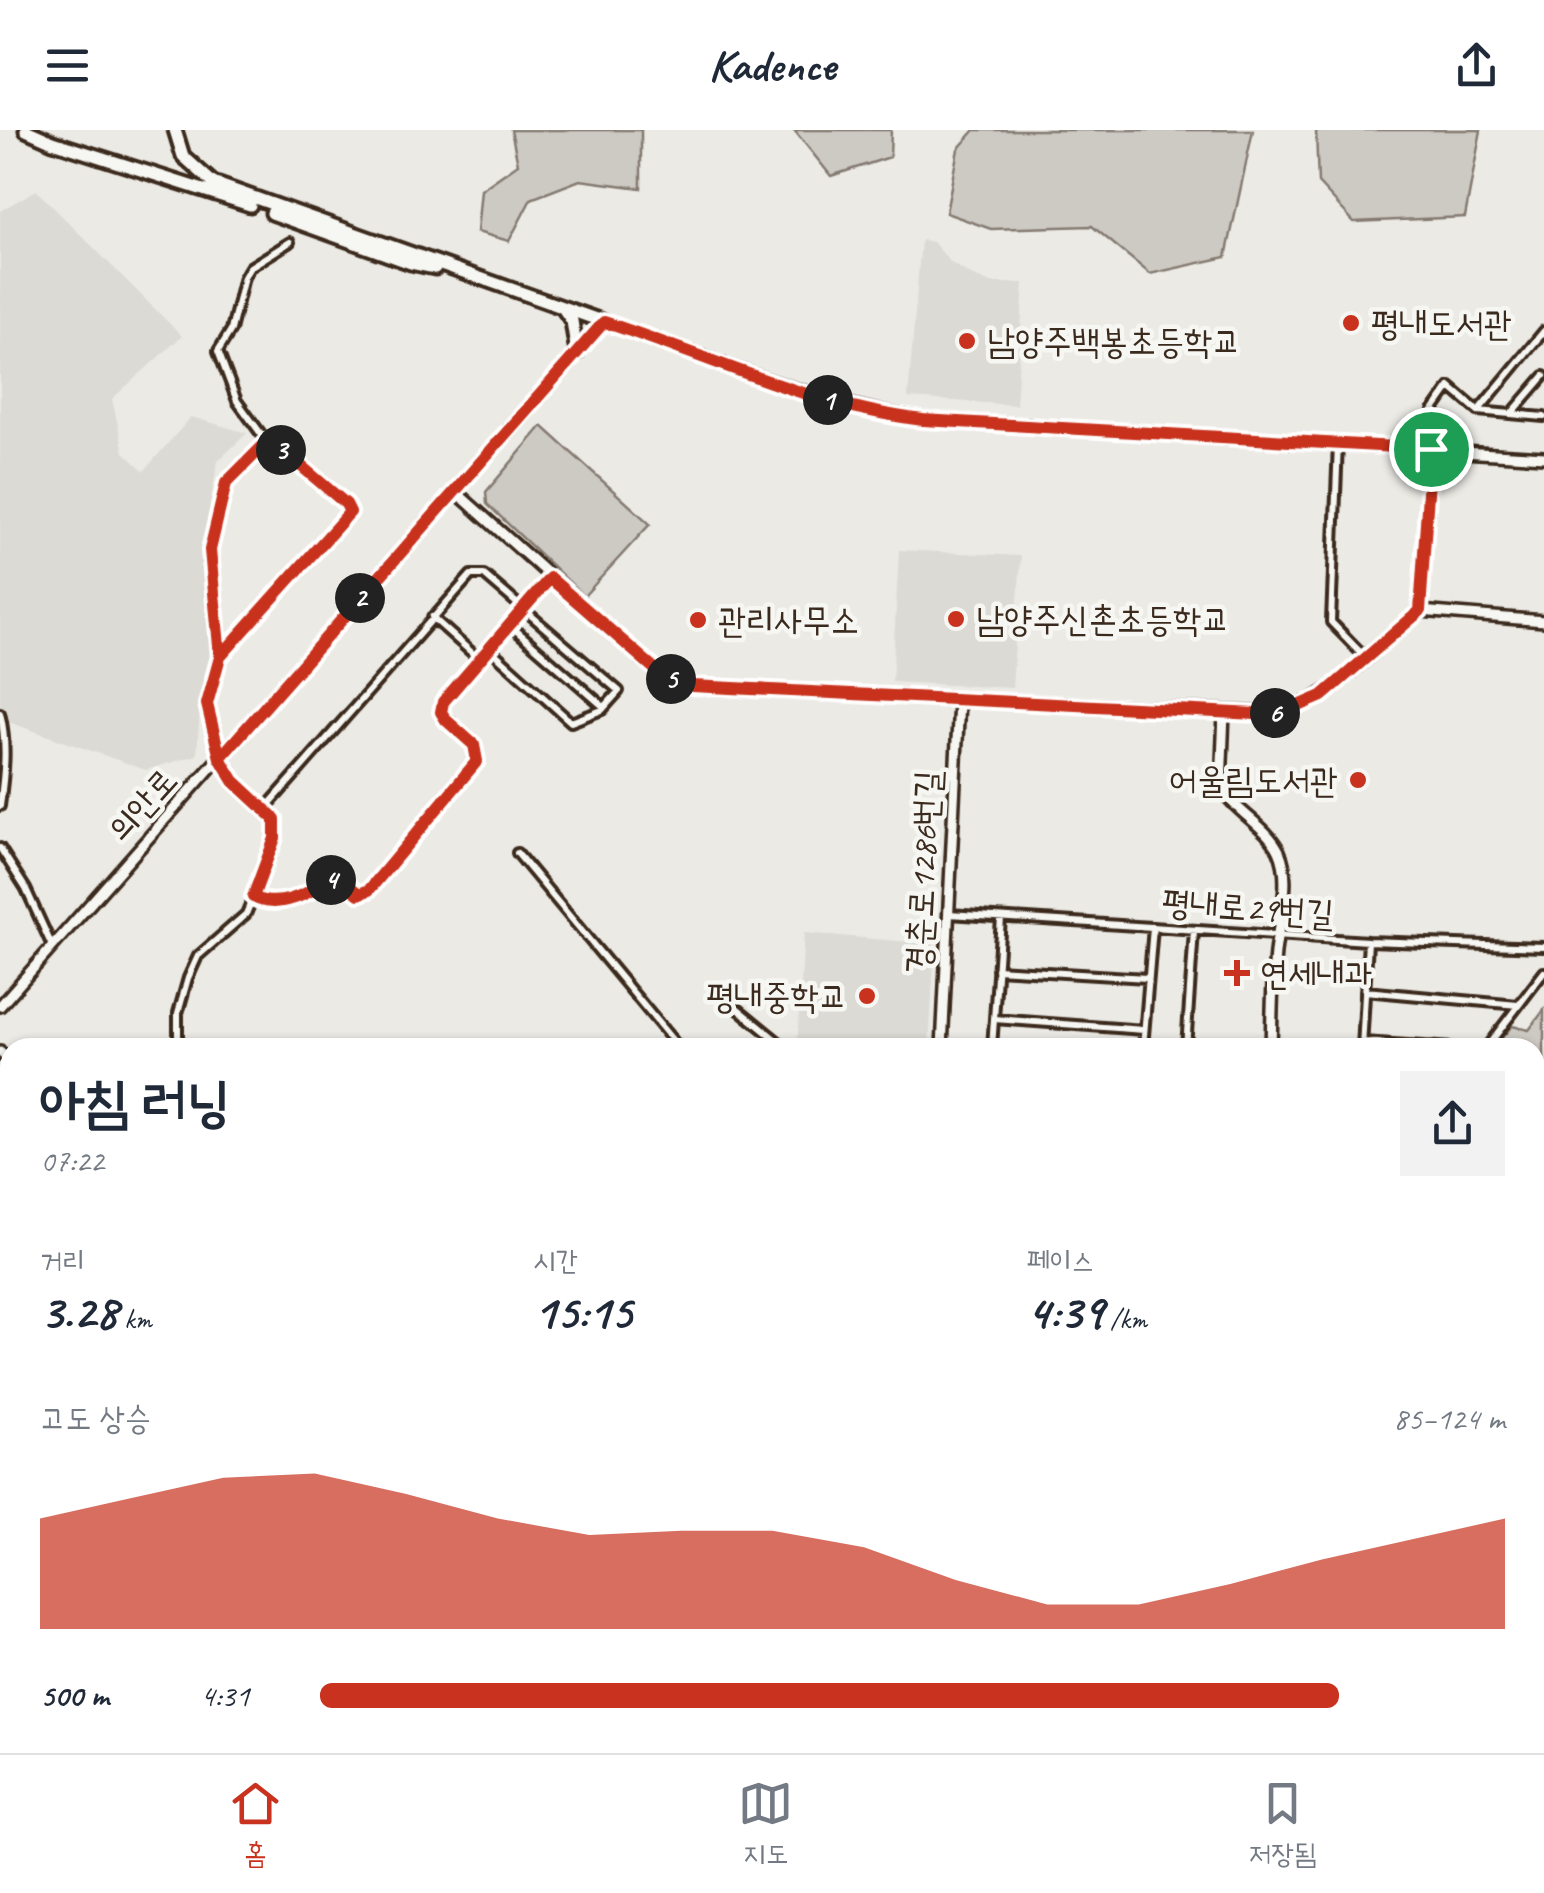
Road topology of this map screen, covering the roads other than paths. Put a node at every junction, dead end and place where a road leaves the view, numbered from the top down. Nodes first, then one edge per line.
1 (26, 130) edge
2 (175, 130) edge
3 (290, 242) dead end
4 (458, 272) junction
5 (563, 308) junction
6 (604, 322) junction
7 (1544, 331) edge
8 (577, 352) junction
9 (1544, 376) edge
10 (1478, 410) junction
11 (1512, 413) junction
12 (1544, 417) edge
13 (267, 442) junction
14 (1338, 442) junction
15 (1431, 449) junction
16 (1544, 457) edge
17 (455, 491) junction
18 (550, 578) junction
19 (524, 608) junction
20 (1420, 611) junction
21 (432, 616) junction
22 (1544, 622) edge
23 (511, 625) junction
24 (490, 649) junction
25 (220, 657) junction
26 (1365, 658) junction
27 (480, 660) junction
28 (959, 700) junction
29 (604, 707) junction
30 (1224, 712) junction
31 (0, 714) edge
32 (220, 758) junction
33 (0, 806) edge
34 (264, 809) junction
35 (0, 848) edge
36 (518, 853) dead end
37 (253, 897) junction
38 (949, 914) junction
39 (1001, 918) junction
40 (1153, 927) junction
41 (1194, 930) junction
42 (1277, 934) junction
43 (1368, 941) junction
44 (52, 946) junction
45 (1544, 947) edge
46 (997, 968) junction
47 (1544, 972) edge
48 (1148, 978) junction
49 (1365, 992) junction
50 (1518, 1004) junction
51 (0, 1006) edge
52 (737, 1008) dead end
53 (994, 1019) junction
54 (1144, 1030) junction
55 (178, 1038) edge
56 (671, 1038) edge
57 (774, 1038) edge
58 (943, 1038) edge
59 (993, 1038) edge
60 (1144, 1038) edge
61 (1187, 1038) edge
62 (1272, 1038) edge
63 (1362, 1038) edge
64 (1493, 1038) edge

1 - 4 highway
2 - 4 highway
3 - 13 street
4 - 5 highway
5 - 6 highway
5 - 8 highway
6 - 8 street, 의안로
6 - 14 street
7 - 10 street
8 - 17 street, 의안로
9 - 11 street
10 - 11 street
10 - 15 street
11 - 12 street
13 - 25 street
13 - 25 street
14 - 15 street
14 - 26 street
15 - 16 street
15 - 20 street
17 - 18 street
17 - 32 street, 의안로
18 - 19 street
18 - 28 street
19 - 21 street
19 - 23 street
19 - 29 street
20 - 22 street
20 - 26 street
21 - 27 street
21 - 34 street
23 - 24 street
23 - 29 street
24 - 27 street
24 - 29 street
25 - 32 street
26 - 30 street
27 - 37 street
28 - 30 street
28 - 38 street, 경춘로1286번길
30 - 42 street
31 - 33 street
32 - 34 street
32 - 44 street, 의안로
34 - 37 street
35 - 44 street
36 - 56 street
37 - 55 street
38 - 39 street, 평내로29번길
38 - 58 street, 경춘로1286번길
39 - 40 street, 평내로29번길
39 - 46 street
40 - 41 street, 평내로29번길
40 - 48 street
41 - 42 street, 평내로29번길
41 - 61 street
42 - 43 street, 평내로29번길
42 - 62 street
43 - 45 street, 평내로29번길
43 - 49 street
44 - 51 street, 의안로
46 - 48 street
46 - 53 street
47 - 50 street
48 - 54 street
49 - 50 street
49 - 63 street
50 - 64 street
52 - 57 street
53 - 54 street
53 - 59 street
54 - 60 street

